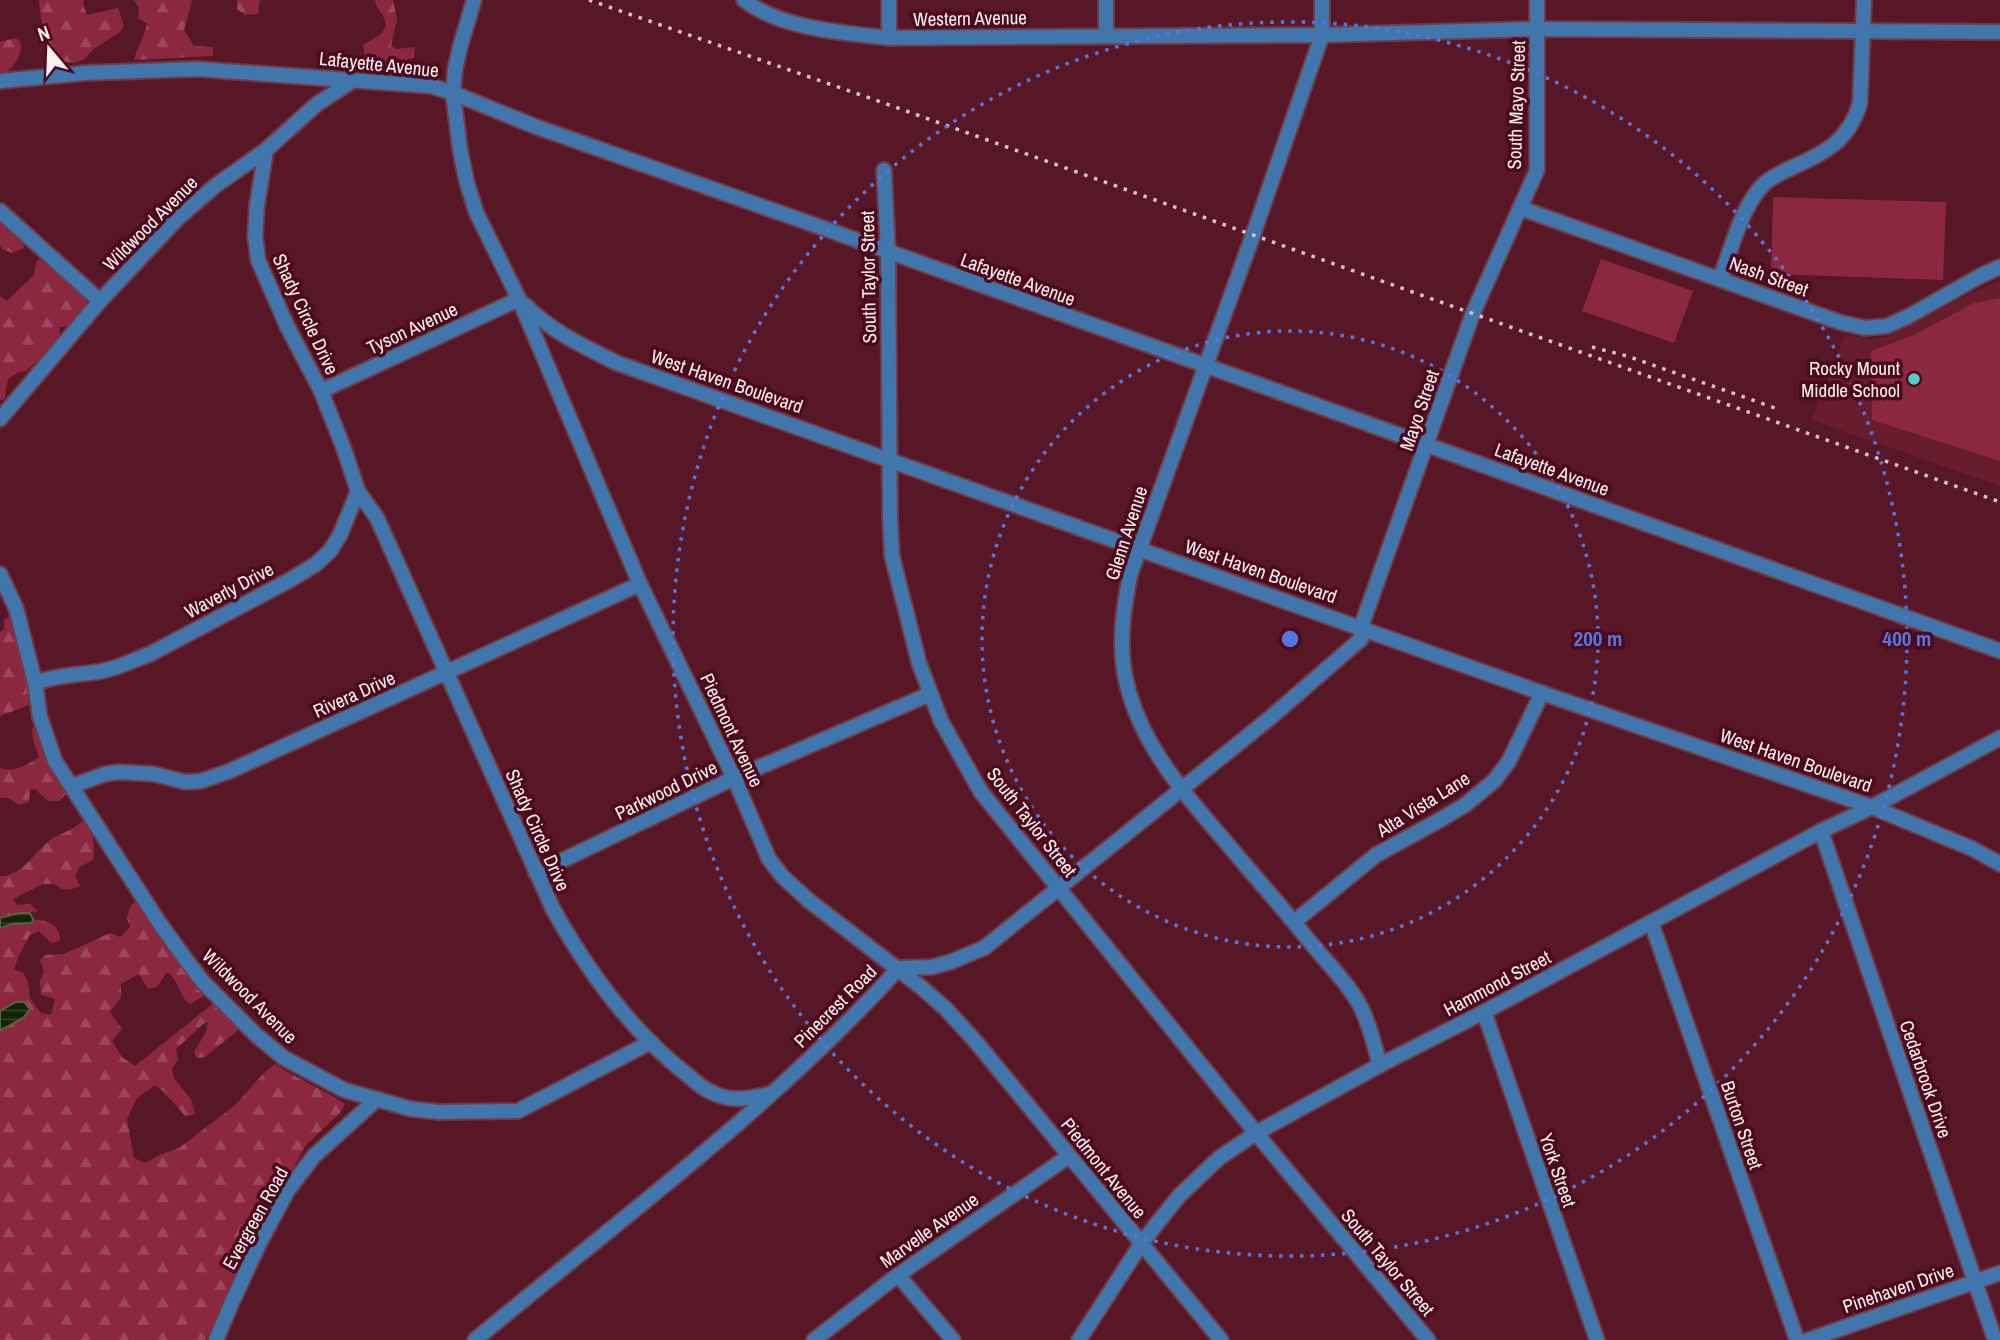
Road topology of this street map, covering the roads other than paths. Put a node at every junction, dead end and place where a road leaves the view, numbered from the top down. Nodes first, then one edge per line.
1 (474, 0) edge
2 (744, 0) edge
3 (889, 0) edge
4 (1106, 0) edge
5 (1322, 0) edge
6 (1537, 0) edge
7 (1864, 0) edge
8 (1537, 29) junction
9 (1864, 30) junction
10 (2000, 32) edge
11 (1322, 34) junction
12 (1106, 36) junction
13 (889, 38) junction
14 (0, 81) edge
15 (352, 81) junction
16 (453, 93) junction
17 (266, 150) junction
18 (884, 170) dead end
19 (1520, 208) junction
20 (0, 211) edge
21 (888, 253) junction
22 (2000, 267) edge
23 (1720, 279) junction
24 (519, 299) junction
25 (100, 301) junction
26 (1205, 366) junction
27 (321, 391) junction
28 (0, 419) edge
29 (1427, 444) junction
30 (890, 459) junction
31 (358, 491) junction
32 (1140, 549) junction
33 (0, 574) edge
34 (640, 584) junction
35 (1361, 627) junction
36 (2000, 651) edge
37 (447, 673) junction
38 (35, 683) junction
39 (1542, 693) junction
40 (930, 694) junction
41 (2000, 738) edge
42 (734, 778) junction
43 (72, 786) junction
44 (1181, 790) junction
45 (1872, 807) junction
46 (1821, 831) junction
47 (2000, 864) edge
48 (536, 873) junction
49 (1059, 889) junction
50 (1294, 922) junction
51 (1651, 922) junction
52 (898, 968) junction
53 (1484, 1012) junction
54 (651, 1042) junction
55 (1380, 1065) junction
56 (772, 1094) junction
57 (377, 1099) junction
58 (1256, 1133) junction
59 (1069, 1156) junction
60 (1142, 1244) junction
61 (2000, 1273) edge
62 (898, 1275) junction
63 (1975, 1282) junction
64 (216, 1340) edge
65 (475, 1340) edge
66 (814, 1340) edge
67 (953, 1340) edge
68 (1080, 1340) edge
69 (1221, 1340) edge
70 (1428, 1340) edge
71 (1597, 1340) edge
72 (1797, 1340) edge
73 (1808, 1340) edge
74 (1995, 1340) edge

1 - 16 street, Piedmont Avenue
2 - 13 street, Western Avenue
3 - 13 street
4 - 12 street
5 - 11 street, Glenn Avenue
6 - 8 street, South Mayo Street
7 - 9 street
8 - 9 street, Western Avenue
8 - 11 street, Western Avenue
8 - 19 street, South Mayo Street
9 - 10 street, Western Avenue
9 - 23 street
11 - 12 street, Western Avenue
11 - 26 street, Glenn Avenue
12 - 13 street, Western Avenue
14 - 15 street, Lafayette Avenue
15 - 16 street, Lafayette Avenue
15 - 17 street, Wildwood Avenue
16 - 21 street, Lafayette Avenue
16 - 24 street, Piedmont Avenue
17 - 25 street, Wildwood Avenue
17 - 27 street, Shady Circle Drive
18 - 21 street, South Taylor Street
19 - 23 street, Nash Street
19 - 29 street, Mayo Street
20 - 25 street
21 - 26 street, Lafayette Avenue
21 - 30 street, South Taylor Street
22 - 23 street, Nash Street
24 - 27 street, Tyson Avenue
24 - 30 street, West Haven Boulevard
24 - 34 street, Piedmont Avenue
25 - 28 street, Wildwood Avenue
26 - 29 street, Lafayette Avenue
26 - 32 street, Glenn Avenue
27 - 31 street, Shady Circle Drive
29 - 35 street, Mayo Street
29 - 36 street, Lafayette Avenue
30 - 32 street, West Haven Boulevard
30 - 40 street, South Taylor Street
31 - 37 street, Shady Circle Drive
31 - 38 street, Waverly Drive
32 - 35 street, West Haven Boulevard
32 - 44 street, Glenn Avenue
33 - 38 street, Wildwood Avenue
34 - 37 street, Rivera Drive
34 - 42 street, Piedmont Avenue
35 - 39 street, West Haven Boulevard
35 - 44 street, Pinecrest Road
37 - 43 street, Rivera Drive
37 - 48 street, Shady Circle Drive
38 - 43 street, Wildwood Avenue
39 - 45 street, West Haven Boulevard
39 - 50 street, Alta Vista Lane
40 - 42 street, Parkwood Drive
40 - 49 street, South Taylor Street
41 - 45 street, Hammond Street
42 - 48 street, Parkwood Drive
42 - 52 street, Piedmont Avenue
43 - 57 street, Wildwood Avenue
44 - 49 street, Pinecrest Road
44 - 50 street, Glenn Avenue
45 - 46 street, Hammond Street
45 - 47 street, West Haven Boulevard
46 - 51 street, Hammond Street
46 - 63 street, Cedarbrook Drive
48 - 54 street, Shady Circle Drive
49 - 52 street, Pinecrest Road
49 - 58 street, South Taylor Street
50 - 55 street, Glenn Avenue
51 - 53 street, Hammond Street
51 - 72 street, Burton Street
52 - 56 street, Pinecrest Road
52 - 59 street, Piedmont Avenue
53 - 55 street, Hammond Street
53 - 71 street, York Street
54 - 56 street, Shady Circle Drive
54 - 57 street, Wildwood Avenue
55 - 58 street, Hammond Street
56 - 65 street, Pinecrest Road
57 - 64 street, Evergreen Road
58 - 60 street, Hammond Street
58 - 70 street, South Taylor Street
59 - 60 street, Piedmont Avenue
59 - 62 street, Marvelle Avenue
60 - 68 street, Hammond Street
60 - 69 street, Piedmont Avenue
61 - 63 street, Pinehaven Drive
62 - 66 street, Marvelle Avenue
62 - 67 street
63 - 73 street, Pinehaven Drive
63 - 74 street, Cedarbrook Drive

